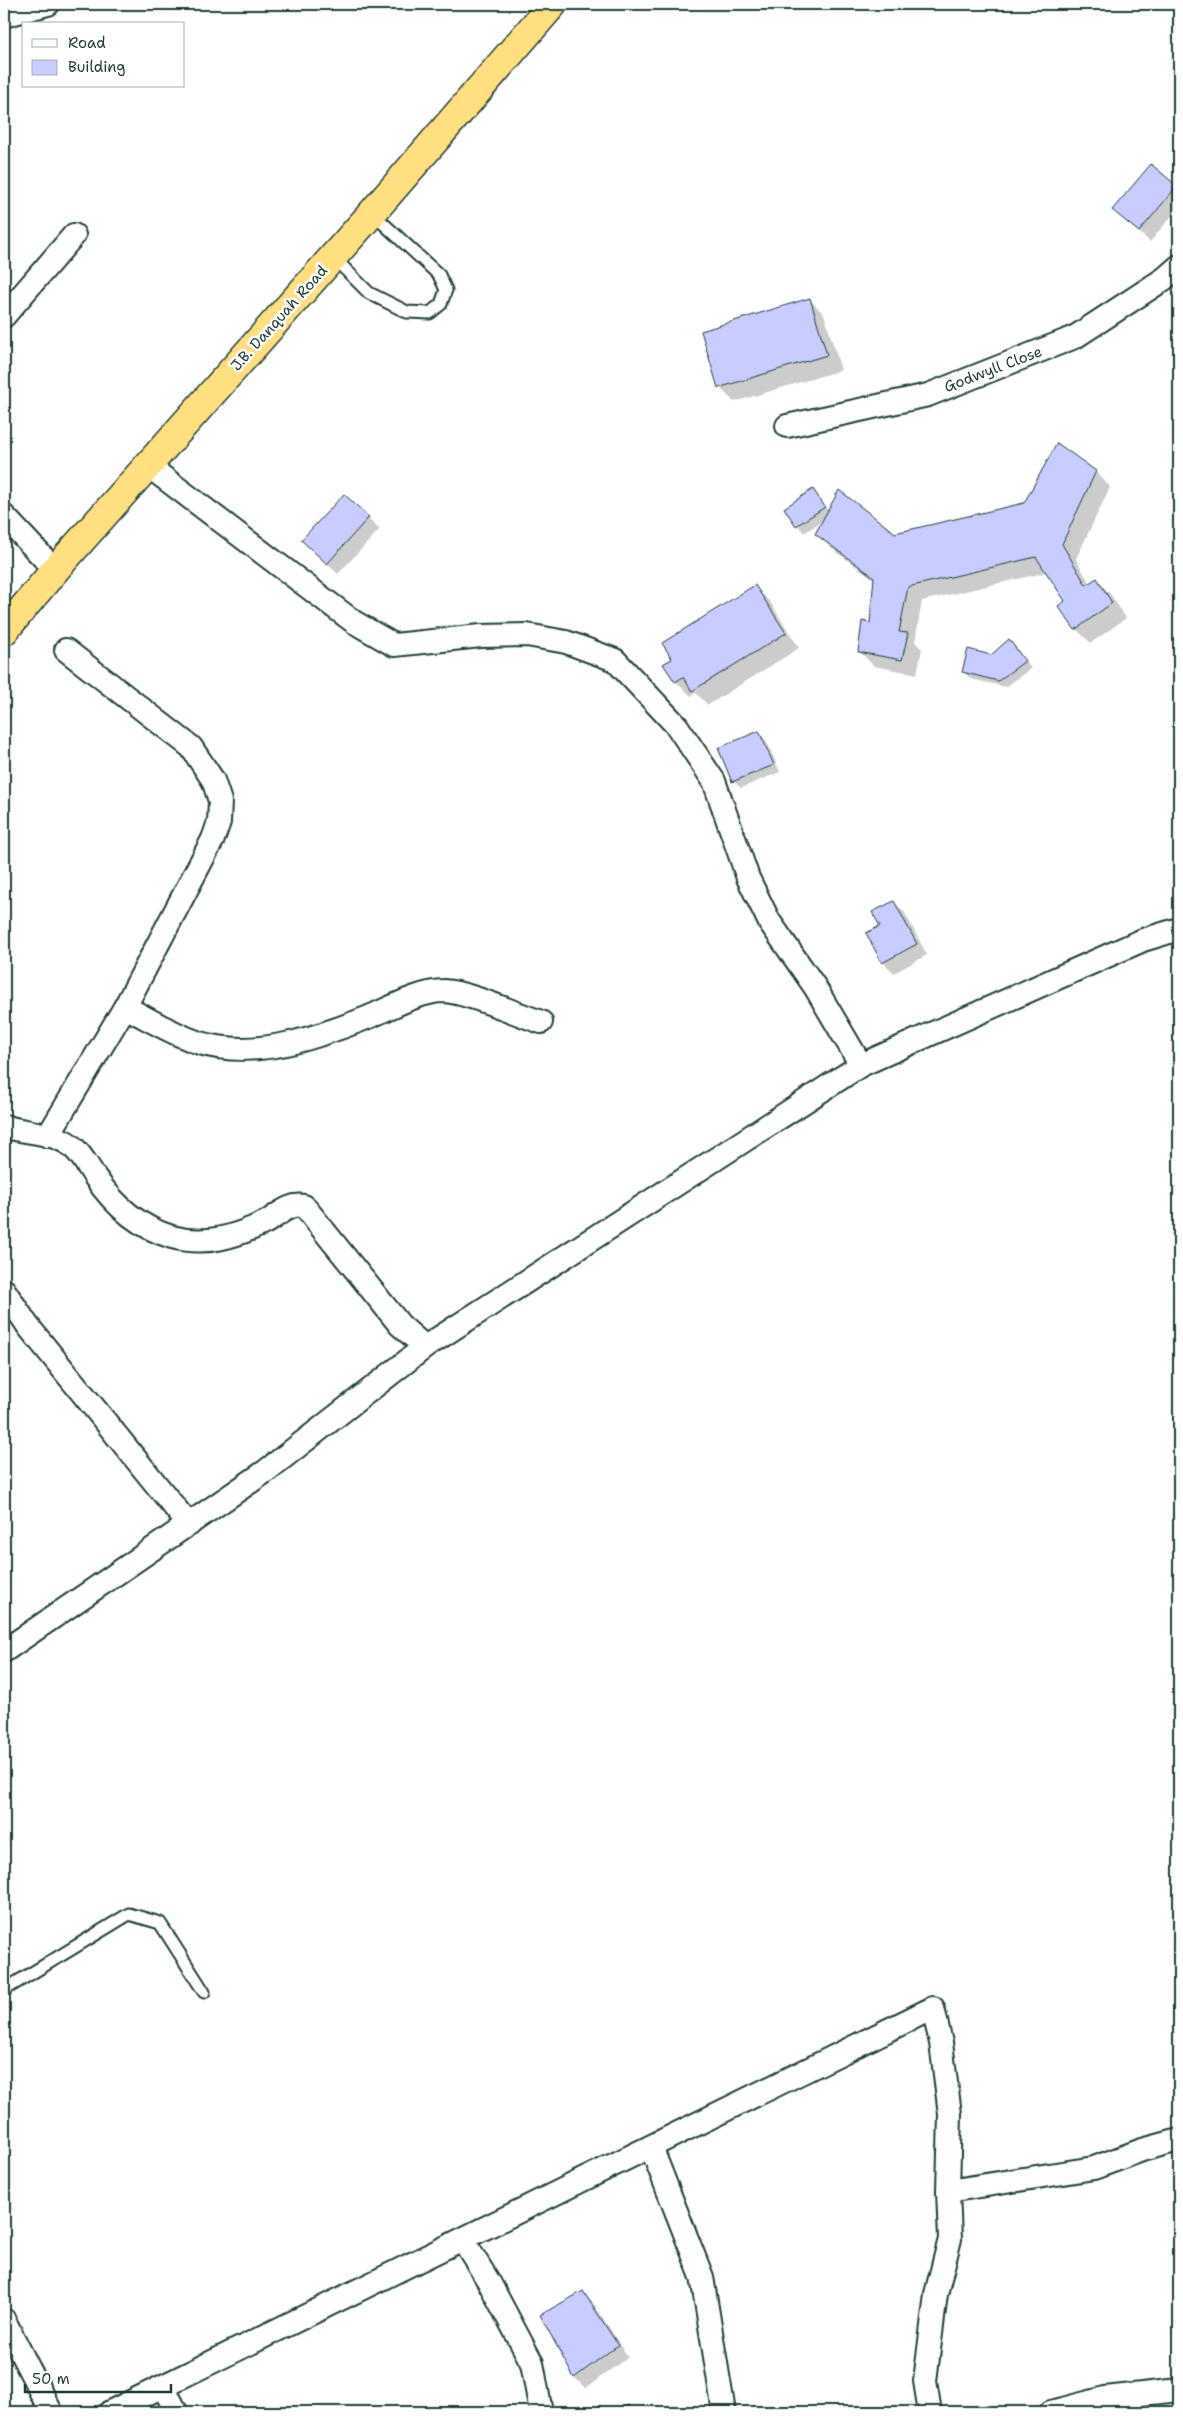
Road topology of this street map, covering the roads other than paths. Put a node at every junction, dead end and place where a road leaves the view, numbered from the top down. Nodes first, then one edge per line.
1 (48, 4) edge
2 (553, 4) edge
3 (4, 16) edge
4 (372, 213) junction
5 (74, 235) dead end
6 (333, 257) junction
7 (1179, 266) edge
8 (4, 316) edge
9 (787, 426) dead end
10 (147, 465) junction
11 (4, 516) edge
12 (55, 570) junction
13 (4, 631) edge
14 (66, 650) dead end
15 (1179, 929) edge
16 (125, 1007) junction
17 (541, 1022) dead end
18 (861, 1065) junction
19 (4, 1126) edge
20 (48, 1136) junction
21 (4, 1290) edge
22 (425, 1347) junction
23 (189, 1525) junction
24 (4, 1651) edge
25 (4, 1990) edge
26 (204, 1992) dead end
27 (1179, 2140) edge
28 (651, 2147) junction
29 (948, 2191) junction
30 (463, 2240) junction
31 (4, 2320) edge
32 (164, 2387) junction
33 (1179, 2390) edge
34 (51, 2412) edge
35 (110, 2412) edge
36 (176, 2412) edge
37 (541, 2412) edge
38 (724, 2412) edge
39 (930, 2412) edge
40 (1051, 2412) edge

1 - 3 street
2 - 4 highway, J.B. Danquah Road
4 - 6 highway, J.B. Danquah Road
4 - 6 lane
5 - 8 street
6 - 10 highway, J.B. Danquah Road
7 - 9 street, Godwyll Close
10 - 12 highway, J.B. Danquah Road
10 - 18 street
11 - 12 street
12 - 13 highway, J.B. Danquah Road
14 - 16 street
15 - 18 street
16 - 17 street
16 - 20 street
18 - 22 street
19 - 20 street
20 - 22 street
21 - 23 street
22 - 23 street
23 - 24 street
25 - 26 lane
27 - 29 street
28 - 29 street
28 - 30 street
28 - 38 street
29 - 39 street
30 - 32 street
30 - 37 street
31 - 34 street
32 - 35 street
32 - 36 street
33 - 40 street

